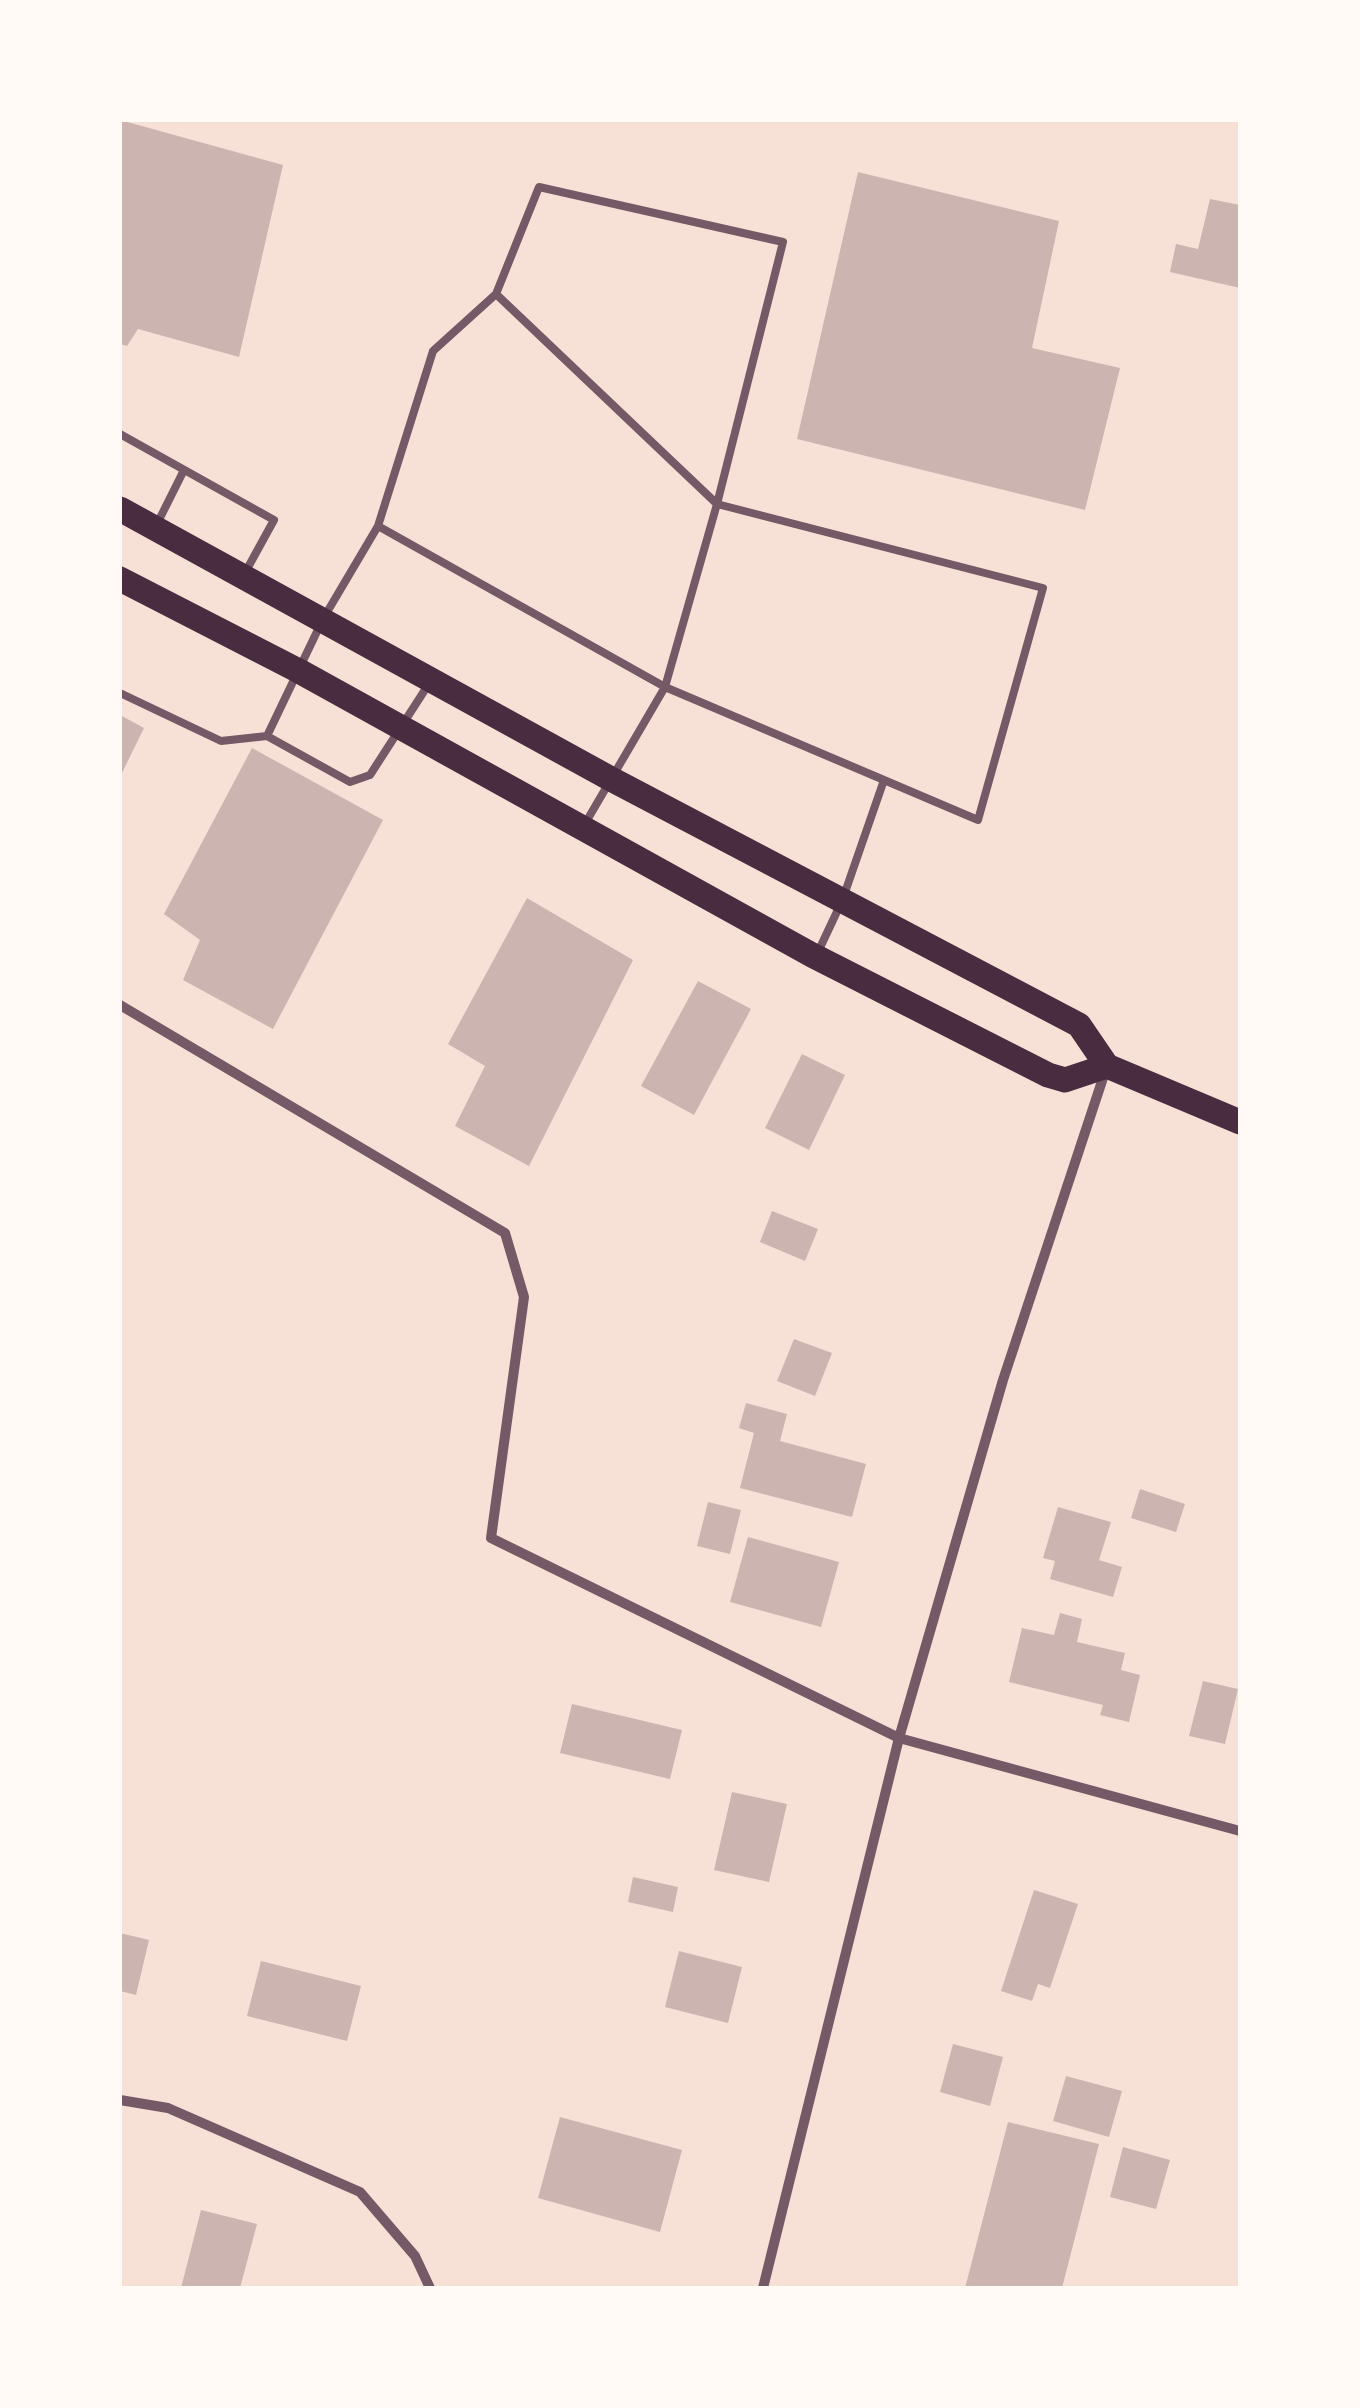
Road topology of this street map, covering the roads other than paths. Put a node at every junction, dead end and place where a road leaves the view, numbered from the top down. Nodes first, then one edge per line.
1 (496, 294) junction
2 (120, 434) edge
3 (184, 470) junction
4 (717, 504) junction
5 (120, 509) edge
6 (378, 526) junction
7 (156, 528) junction
8 (244, 575) junction
9 (120, 580) edge
10 (324, 619) junction
11 (299, 671) junction
12 (432, 679) junction
13 (665, 687) junction
14 (120, 692) edge
15 (402, 729) junction
16 (266, 736) junction
17 (611, 779) junction
18 (884, 780) junction
19 (582, 828) junction
20 (842, 901) junction
21 (816, 956) junction
22 (120, 1005) edge
23 (1107, 1066) junction
24 (1240, 1122) edge
25 (899, 1738) junction
26 (1240, 1831) edge
27 (120, 2100) edge
28 (430, 2288) edge
29 (763, 2288) edge

1 - 4 lane
1 - 4 lane
1 - 6 lane
2 - 3 lane
3 - 7 lane
3 - 8 lane
4 - 13 lane
4 - 18 lane
5 - 7 main road
6 - 10 lane
6 - 13 lane
7 - 8 main road
8 - 10 main road
9 - 11 main road
10 - 11 lane
10 - 12 main road
11 - 15 main road
11 - 16 lane
12 - 15 lane
12 - 17 main road
13 - 17 lane
13 - 18 lane
14 - 16 lane
15 - 16 lane
15 - 19 main road
17 - 19 lane
17 - 20 main road
18 - 20 lane
19 - 21 main road
20 - 21 lane
20 - 23 main road
21 - 23 main road
22 - 25 street
23 - 24 main road
23 - 25 street
25 - 26 street
25 - 29 street
27 - 28 street

